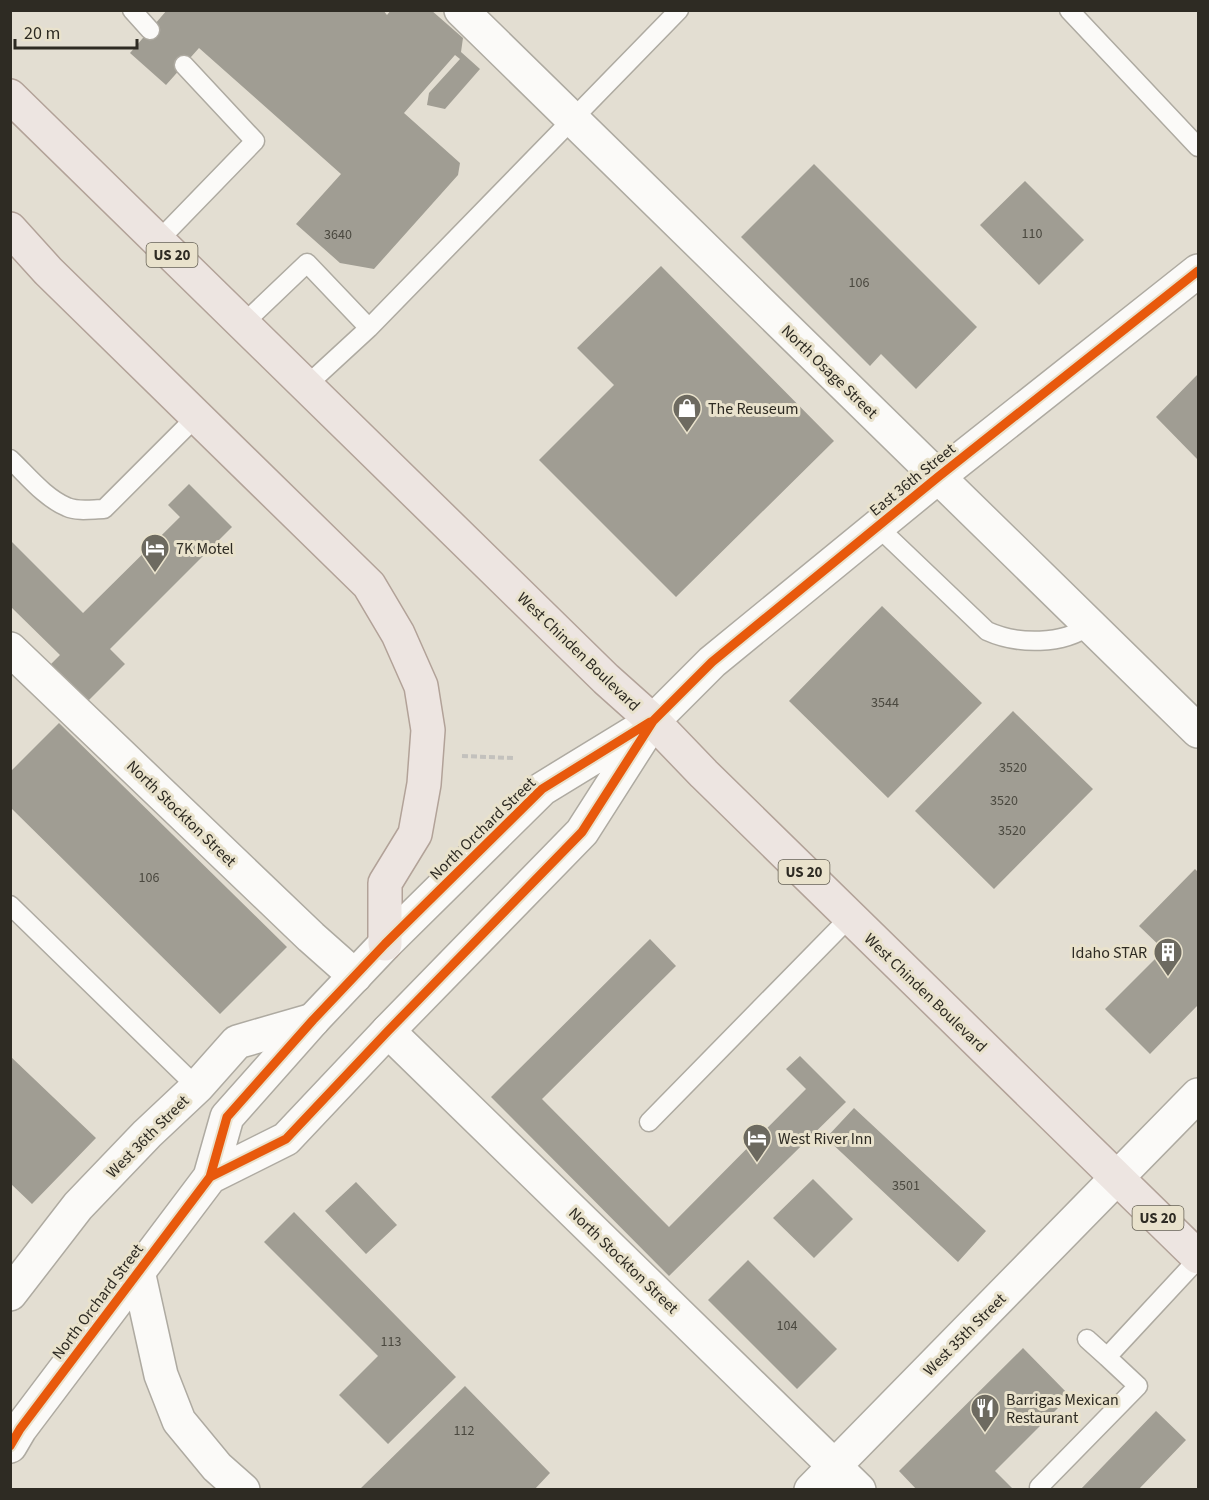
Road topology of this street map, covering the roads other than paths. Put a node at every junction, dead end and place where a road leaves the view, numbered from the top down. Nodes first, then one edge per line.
1 (132, 10) edge
2 (461, 10) edge
3 (679, 10) edge
4 (1069, 10) edge
5 (150, 30) dead end
6 (184, 65) dead end
7 (10, 96) edge
8 (572, 118) junction
9 (1198, 147) edge
10 (10, 229) edge
11 (159, 241) junction
12 (1198, 271) edge
13 (243, 324) junction
14 (369, 328) junction
15 (306, 386) junction
16 (197, 417) junction
17 (10, 459) edge
18 (938, 477) junction
19 (878, 527) junction
20 (1090, 626) junction
21 (10, 649) edge
22 (653, 721) junction
23 (1198, 731) edge
24 (10, 905) edge
25 (850, 917) junction
26 (385, 944) junction
27 (355, 976) junction
28 (313, 1020) junction
29 (388, 1030) junction
30 (197, 1087) junction
31 (1198, 1095) edge
32 (649, 1122) dead end
33 (210, 1177) junction
34 (1118, 1179) junction
35 (1198, 1258) edge
36 (138, 1271) junction
37 (10, 1294) edge
38 (1087, 1339) dead end
39 (1107, 1357) junction
40 (10, 1446) edge
41 (834, 1465) junction
42 (1039, 1487) dead end
43 (243, 1490) edge
44 (811, 1490) edge
45 (859, 1490) edge

1 - 5 lane
2 - 8 street, North Osage Street
3 - 8 lane
4 - 9 lane
6 - 11 lane
7 - 11 main road, West Chinden Boulevard / US 20
8 - 14 lane
8 - 18 street, North Osage Street
10 - 16 main road
11 - 13 main road, West Chinden Boulevard / US 20
12 - 18 street, East 36th Street
13 - 14 lane
13 - 15 main road, West Chinden Boulevard / US 20
14 - 15 lane
15 - 22 main road, West Chinden Boulevard / US 20
16 - 17 lane
16 - 26 main road
18 - 19 street, East 36th Street
18 - 20 street, North Osage Street
19 - 20 lane
19 - 22 street, East 36th Street
20 - 23 street, North Osage Street
21 - 27 street, North Stockton Street
22 - 25 main road, West Chinden Boulevard / US 20
22 - 26 street, North Orchard Street
22 - 29 street, North Orchard Street
24 - 30 lane
25 - 32 lane
25 - 34 main road, West Chinden Boulevard / US 20
26 - 27 street, North Orchard Street
27 - 28 street, North Orchard Street
28 - 30 street, West 36th Street
28 - 33 street, North Orchard Street
29 - 33 street, North Orchard Street
29 - 41 street, North Stockton Street
30 - 37 street, West 36th Street
31 - 34 street, West 35th Street
33 - 36 street, North Orchard Street
34 - 35 main road, West Chinden Boulevard / US 20
34 - 41 street, West 35th Street
35 - 39 lane
36 - 40 street, North Orchard Street
36 - 43 street
38 - 39 lane
39 - 42 lane
41 - 44 street, West 35th Street
41 - 45 street, North Stockton Street

